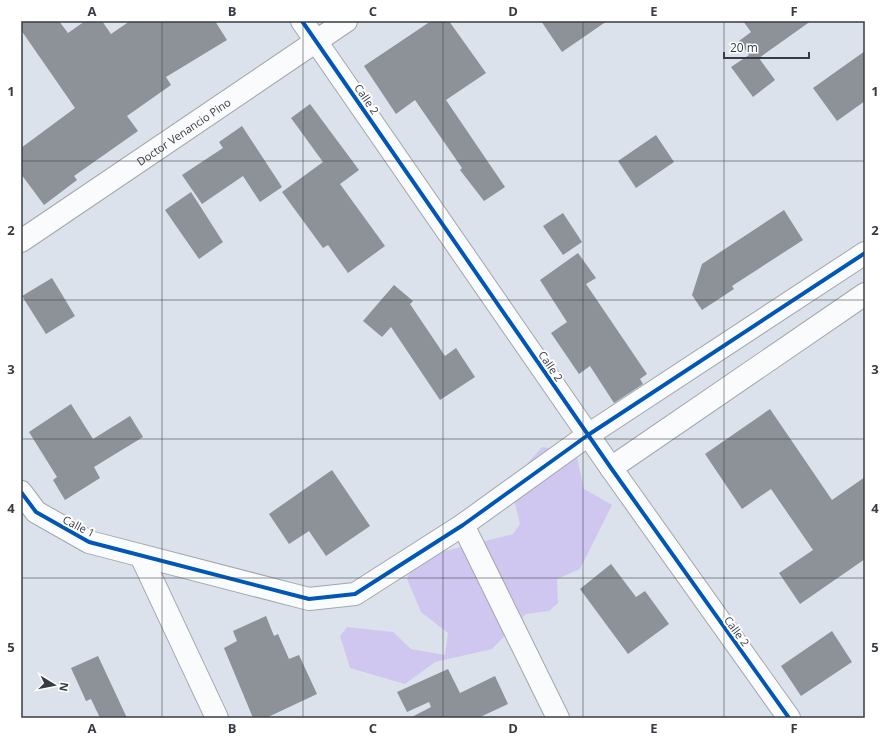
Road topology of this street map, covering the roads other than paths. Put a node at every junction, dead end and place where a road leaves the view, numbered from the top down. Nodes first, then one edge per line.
1 (302, 21) edge
2 (346, 21) edge
3 (317, 42) junction
4 (21, 241) edge
5 (865, 253) edge
6 (865, 294) edge
7 (588, 435) junction
8 (611, 468) junction
9 (21, 492) edge
10 (463, 525) junction
11 (141, 556) junction
12 (218, 718) edge
13 (558, 718) edge
14 (789, 718) edge

1 - 3 street, Calle 2
2 - 3 street, Doctor Venancio Pino
3 - 4 street, Doctor Venancio Pino
3 - 7 street, Calle 2
5 - 7 street, Calle 1
6 - 8 street
7 - 8 street, Calle 2
7 - 10 street, Calle 1
8 - 14 street, Calle 2
9 - 11 street, Calle 1
10 - 11 street, Calle 1
10 - 13 street
11 - 12 street

